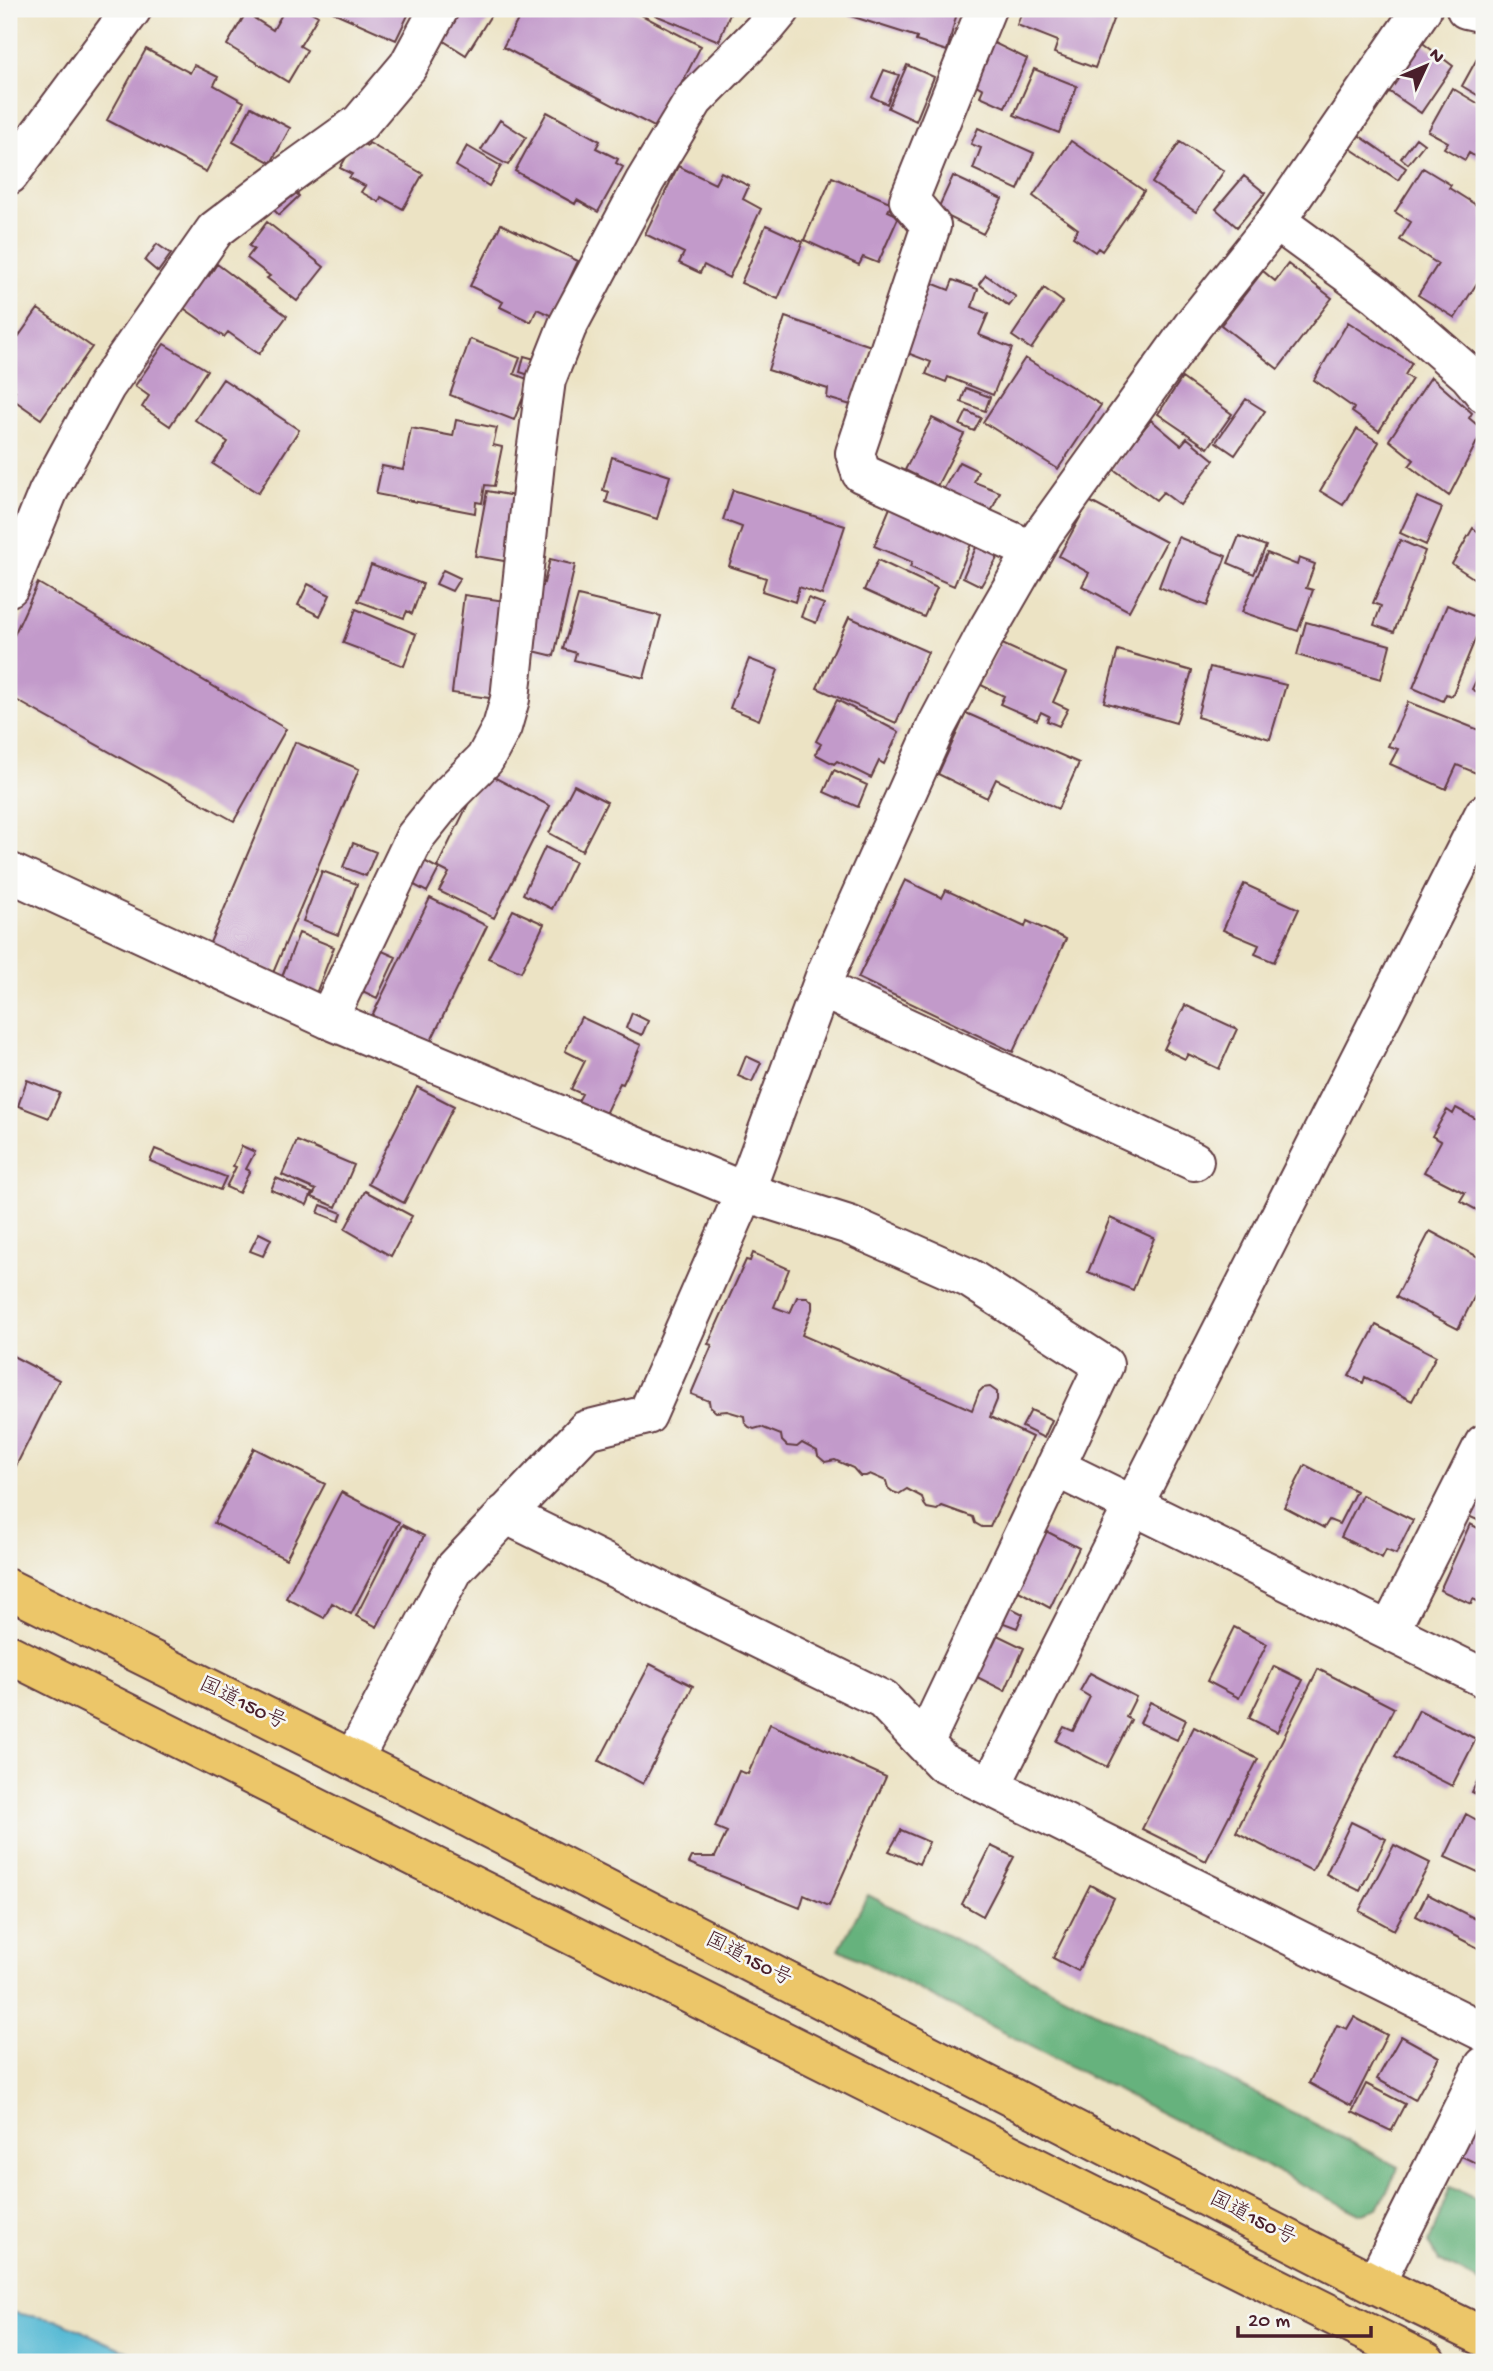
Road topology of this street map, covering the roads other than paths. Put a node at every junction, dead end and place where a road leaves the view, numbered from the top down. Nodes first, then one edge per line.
1 (132, 9) edge
2 (439, 9) edge
3 (781, 9) edge
4 (986, 9) edge
5 (1422, 9) edge
6 (1466, 9) edge
7 (1484, 13) edge
8 (9, 175) edge
9 (1276, 221) junction
10 (1484, 393) edge
11 (1033, 551) junction
12 (9, 587) edge
13 (1484, 814) edge
14 (9, 872) edge
15 (821, 988) junction
16 (328, 1019) junction
17 (1194, 1161) dead end
18 (745, 1192) junction
19 (1484, 1444) edge
20 (1055, 1467) junction
21 (1133, 1506) junction
22 (505, 1514) junction
23 (9, 1589) edge
24 (1390, 1630) junction
25 (9, 1654) edge
26 (1484, 1678) edge
27 (924, 1743) junction
28 (353, 1760) junction
29 (991, 1786) junction
30 (1484, 2032) edge
31 (1484, 2066) edge
32 (1375, 2284) junction
33 (1484, 2337) edge
34 (1426, 2362) edge

1 - 8 street
2 - 12 street
3 - 16 street
4 - 11 street
5 - 9 street
6 - 7 street
9 - 10 street
9 - 11 street
11 - 15 street
13 - 21 street
14 - 16 street
15 - 17 street
15 - 18 street
16 - 18 street
18 - 20 street
18 - 22 street
19 - 24 street
20 - 21 street
20 - 27 street
21 - 24 street
21 - 29 street
22 - 27 street
22 - 28 street
23 - 28 highway, 国道150号
24 - 26 street
25 - 34 highway
27 - 29 street
28 - 32 highway, 国道150号
29 - 30 street
31 - 32 street
32 - 33 highway, 国道150号

